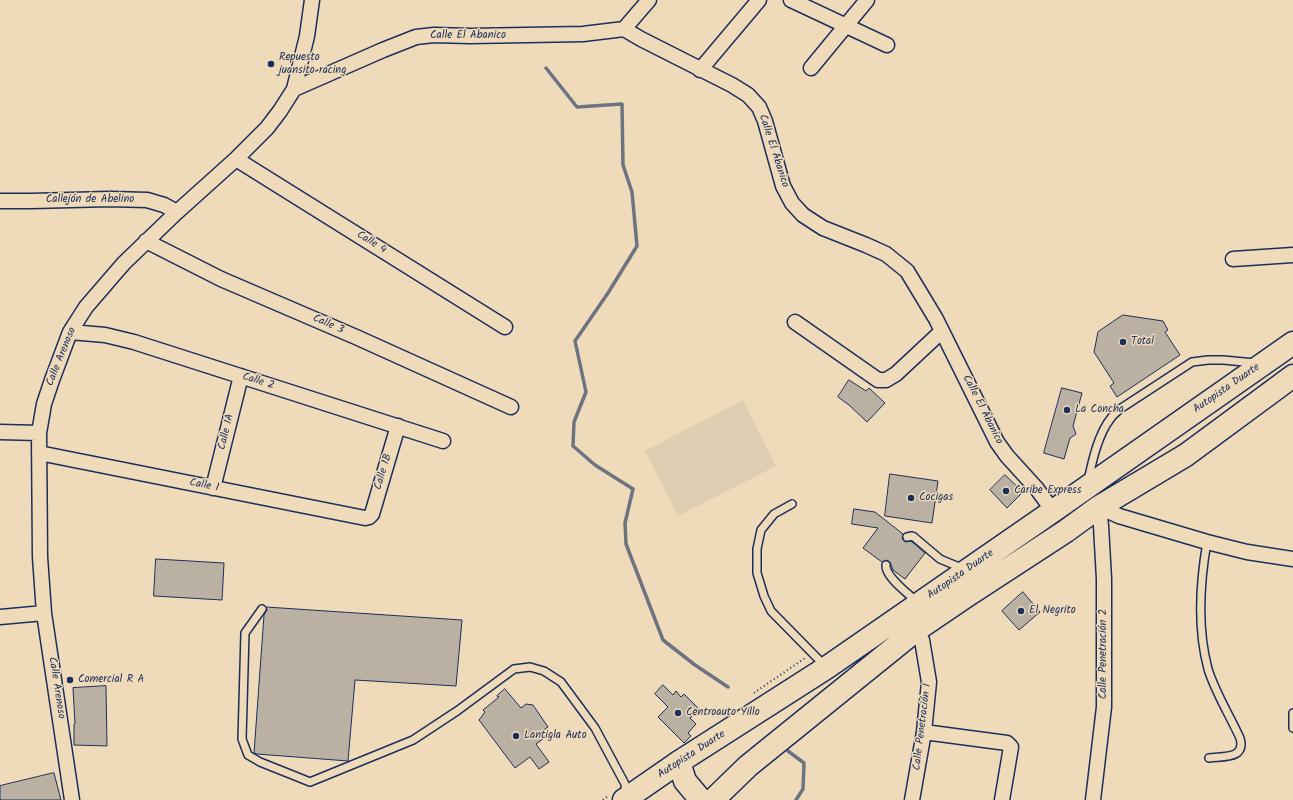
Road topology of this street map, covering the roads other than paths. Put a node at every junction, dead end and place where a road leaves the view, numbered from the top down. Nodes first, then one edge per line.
1 (312, 0) edge
2 (649, 0) edge
3 (759, 0) edge
4 (791, 0) edge
5 (866, 0) edge
6 (846, 26) junction
7 (624, 29) junction
8 (887, 45) dead end
9 (811, 68) dead end
10 (700, 70) junction
11 (294, 89) junction
12 (236, 159) junction
13 (0, 200) edge
14 (177, 212) junction
15 (146, 242) junction
16 (1293, 255) edge
17 (1233, 259) dead end
18 (795, 322) dead end
19 (505, 327) dead end
20 (942, 331) junction
21 (70, 332) junction
22 (1293, 343) edge
23 (1263, 364) junction
24 (241, 376) junction
25 (1293, 376) edge
26 (1293, 383) edge
27 (511, 407) dead end
28 (1251, 407) junction
29 (398, 426) junction
30 (0, 432) edge
31 (39, 433) junction
32 (443, 441) dead end
33 (39, 453) junction
34 (1086, 487) junction
35 (213, 488) junction
36 (792, 504) dead end
37 (1099, 507) junction
38 (1054, 511) junction
39 (369, 517) joint
40 (907, 537) dead end
41 (1207, 542) junction
42 (1293, 559) edge
43 (886, 565) dead end
44 (968, 570) junction
45 (919, 603) junction
46 (262, 609) dead end
47 (44, 613) junction
48 (0, 617) edge
49 (916, 631) junction
50 (826, 668) junction
51 (1293, 713) edge
52 (1293, 728) edge
53 (924, 732) junction
54 (1209, 758) dead end
55 (679, 762) junction
56 (661, 775) junction
57 (72, 800) edge
58 (625, 800) edge
59 (687, 800) edge
60 (701, 800) edge
61 (713, 800) edge
62 (912, 800) edge
63 (1002, 800) edge
64 (1093, 800) edge

1 - 11 street, Calle Arenoso
2 - 7 street
3 - 10 street
4 - 6 street
5 - 6 street
6 - 8 street
6 - 9 street
7 - 10 street, Calle El Abanico
7 - 11 street, Calle El Abanico
10 - 20 street, Calle El Abanico
11 - 12 street, Calle Arenoso
12 - 14 street, Calle Arenoso
12 - 19 street, Calle 4
13 - 14 street, Callejón de Abelino
14 - 15 street, Calle Arenoso
15 - 21 street, Calle Arenoso
15 - 27 street, Calle 3
16 - 17 street
18 - 20 street
20 - 38 street, Calle El Abanico
21 - 24 street, Calle 2
21 - 31 street, Calle Arenoso
22 - 23 highway, Autopista Duarte
23 - 34 highway, Autopista Duarte
23 - 34 lane
24 - 29 street, Calle 2
24 - 35 street, Calle 1A
25 - 28 highway, Autopista Duarte
26 - 28 highway
28 - 37 highway, Autopista Duarte
29 - 32 street, Calle 2
29 - 39 street, Calle 1B
30 - 31 street
31 - 33 street, Calle Arenoso
33 - 35 street, Calle 1
33 - 47 street, Calle Arenoso
34 - 38 highway, Autopista Duarte
35 - 39 street, Calle 1
36 - 50 lane
37 - 41 street
37 - 49 highway, Autopista Duarte
37 - 64 street, Calle Penetración 2
38 - 44 highway, Autopista Duarte
40 - 44 lane
41 - 42 street
41 - 54 lane
43 - 45 lane
44 - 45 highway, Autopista Duarte
45 - 50 highway, Autopista Duarte
46 - 58 lane
47 - 48 street
47 - 57 street, Calle Arenoso
49 - 53 street, Calle Penetración 1
49 - 61 highway, Autopista Duarte
50 - 55 highway, Autopista Duarte
51 - 52 lane
53 - 62 street, Calle Penetración 1
53 - 63 street
55 - 56 highway, Autopista Duarte
55 - 60 highway
56 - 58 highway, Autopista Duarte
56 - 59 highway

